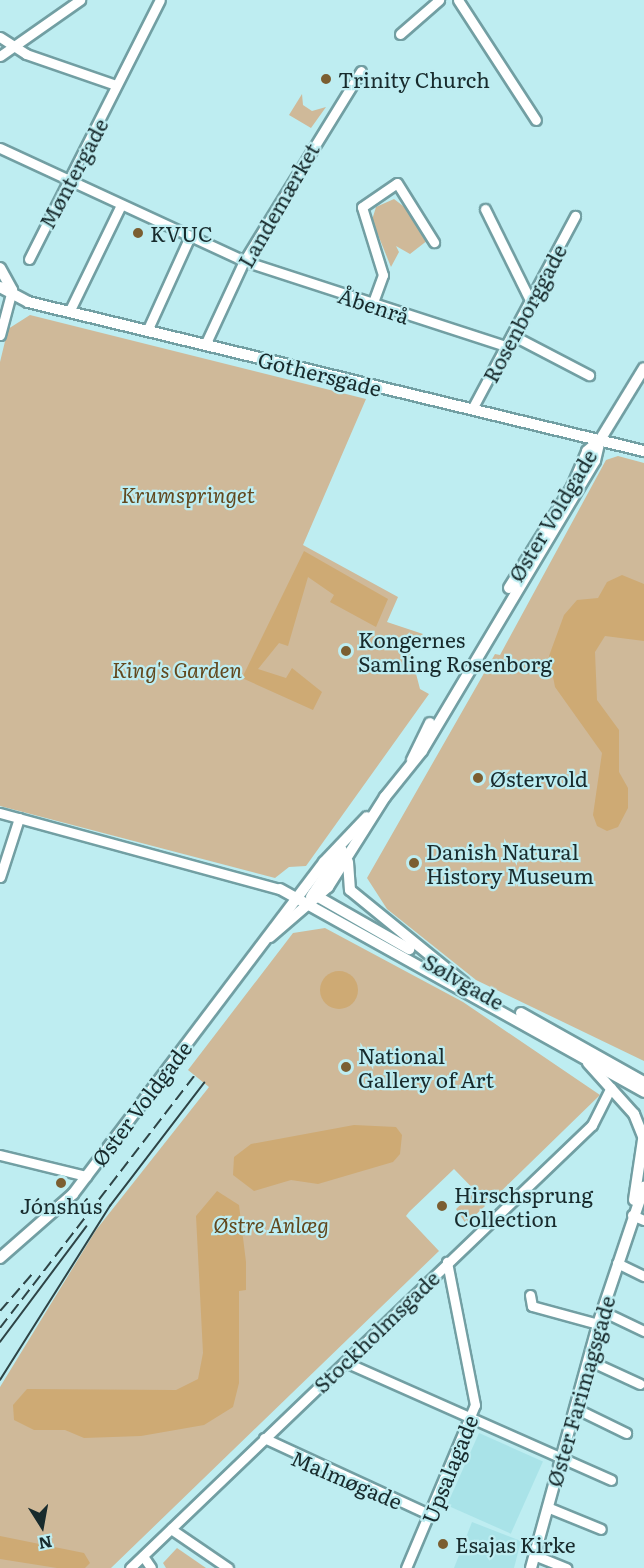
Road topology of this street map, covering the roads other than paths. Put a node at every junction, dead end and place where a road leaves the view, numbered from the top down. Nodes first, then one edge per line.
1 (80, 0) edge
2 (160, 0) edge
3 (439, 0) edge
4 (458, 0) edge
5 (400, 34) dead end
6 (0, 37) edge
7 (13, 48) junction
8 (0, 56) edge
9 (361, 71) dead end
10 (116, 86) junction
11 (536, 120) dead end
12 (0, 148) edge
13 (69, 181) junction
14 (121, 205) junction
15 (485, 209) dead end
16 (575, 216) dead end
17 (190, 236) junction
18 (434, 242) dead end
19 (28, 259) dead end
20 (244, 261) junction
21 (0, 268) edge
22 (0, 287) edge
23 (12, 290) junction
24 (530, 300) junction
25 (372, 305) junction
26 (69, 312) junction
27 (147, 331) junction
28 (0, 335) edge
29 (512, 335) junction
30 (205, 345) junction
31 (506, 346) junction
32 (644, 368) edge
33 (590, 375) dead end
34 (472, 409) junction
35 (600, 440) junction
36 (644, 451) edge
37 (380, 804) junction
38 (0, 813) edge
39 (19, 818) junction
40 (349, 854) junction
41 (0, 877) edge
42 (280, 889) joint
43 (308, 896) junction
44 (464, 983) junction
45 (564, 1044) junction
46 (644, 1082) edge
47 (611, 1087) junction
48 (644, 1092) edge
49 (644, 1136) edge
50 (0, 1155) edge
51 (86, 1176) junction
52 (644, 1187) edge
53 (632, 1215) junction
54 (644, 1220) edge
55 (0, 1258) edge
56 (447, 1262) junction
57 (617, 1263) junction
58 (644, 1276) edge
59 (530, 1295) dead end
60 (602, 1311) junction
61 (598, 1324) junction
62 (644, 1331) edge
63 (588, 1360) junction
64 (345, 1362) junction
65 (640, 1384) dead end
66 (575, 1408) junction
67 (472, 1420) junction
68 (626, 1433) dead end
69 (264, 1438) junction
70 (561, 1458) junction
71 (611, 1480) dead end
72 (547, 1507) junction
73 (431, 1515) junction
74 (171, 1529) junction
75 (601, 1529) dead end
76 (534, 1555) junction
77 (143, 1556) junction
78 (130, 1568) edge
79 (151, 1568) edge
80 (228, 1568) edge
81 (406, 1568) edge
82 (531, 1568) edge
83 (567, 1568) edge

1 - 7 street
2 - 10 street, Møntergade
3 - 5 street
4 - 11 street
6 - 7 street
7 - 8 street
7 - 10 street
9 - 20 street, Landemærket
10 - 13 street, Møntergade
12 - 13 street, Åbenrå
13 - 14 street, Åbenrå
13 - 19 street, Møntergade
14 - 17 street, Åbenrå
14 - 26 street
15 - 24 street
16 - 24 street, Rosenborggade
17 - 20 street, Åbenrå
17 - 27 street
18 - 25 street
20 - 25 street, Åbenrå
20 - 30 street, Landemærket
21 - 23 street
22 - 23 street, Gothersgade
23 - 26 street, Gothersgade
23 - 28 street
24 - 29 street, Rosenborggade
25 - 31 street, Åbenrå
26 - 27 street, Gothersgade
27 - 30 street, Gothersgade
29 - 31 street, Rosenborggade
29 - 33 street
30 - 34 street, Gothersgade
31 - 34 street, Rosenborggade
32 - 35 street, Øster Voldgade
34 - 35 street, Gothersgade
35 - 36 street, Gothersgade
35 - 37 street, Øster Voldgade
37 - 40 street, Øster Voldgade
37 - 43 street
38 - 39 street, Sølvgade
39 - 41 street
39 - 42 street, Sølvgade
40 - 43 street, Øster Voldgade
40 - 44 street
42 - 43 street, Sølvgade
43 - 44 street, Sølvgade
43 - 45 street, Sølvgade
43 - 51 street, Øster Voldgade
44 - 46 street, Sølvgade
45 - 47 street, Sølvgade
45 - 48 street, Sølvgade
47 - 49 street, Sølvgade
47 - 56 street, Stockholmsgade
49 - 53 street, Øster Farimagsgade
50 - 51 street
51 - 55 street, Øster Voldgade
52 - 53 street, Øster Farimagsgade
53 - 54 street
53 - 57 street, Øster Farimagsgade
56 - 64 street, Stockholmsgade
56 - 67 street, Upsalagade
57 - 58 street
57 - 60 street, Øster Farimagsgade
59 - 61 street
60 - 61 street, Øster Farimagsgade
60 - 62 street
61 - 63 street, Øster Farimagsgade
63 - 65 street
63 - 66 street, Øster Farimagsgade
64 - 67 street
64 - 69 street, Stockholmsgade
66 - 68 street
66 - 70 street, Øster Farimagsgade
67 - 70 street
67 - 73 street, Upsalagade
69 - 73 street, Malmøgade
69 - 74 street, Stockholmsgade
70 - 71 street
70 - 72 street, Øster Farimagsgade
72 - 75 street
72 - 76 street, Øster Farimagsgade
73 - 81 street, Upsalagade
74 - 77 street, Stockholmsgade
74 - 80 street
76 - 82 street, Øster Farimagsgade
76 - 83 street
77 - 78 street, Stockholmsgade
77 - 79 street

